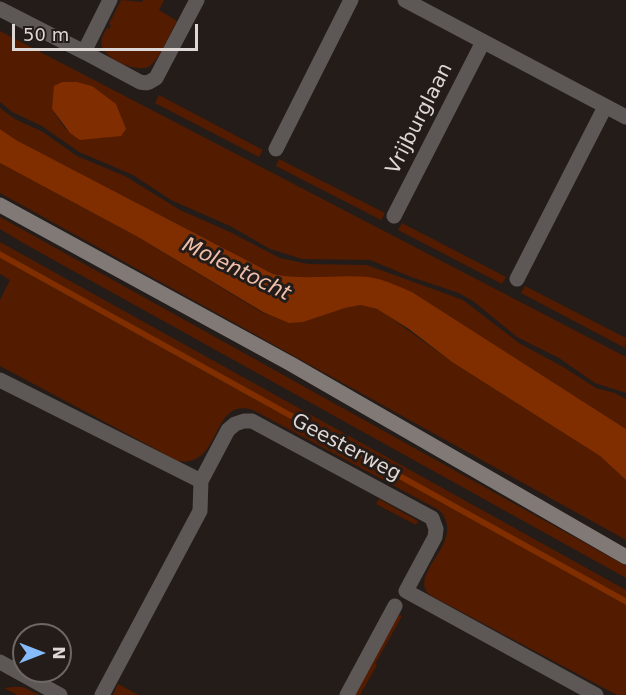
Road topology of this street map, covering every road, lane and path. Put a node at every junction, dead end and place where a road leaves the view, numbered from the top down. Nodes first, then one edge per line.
1 (110, 0) edge
2 (196, 0) edge
3 (351, 0) edge
4 (405, 0) edge
5 (0, 9) edge
6 (483, 42) junction
7 (84, 52) junction
8 (605, 107) junction
9 (626, 117) edge
10 (276, 149) dead end
11 (0, 205) edge
12 (394, 216) dead end
13 (517, 279) dead end
14 (0, 380) edge
15 (201, 482) junction
16 (626, 557) edge
17 (395, 606) dead end
18 (38, 683) edge
19 (60, 695) edge
20 (102, 695) edge
21 (347, 695) edge
22 (596, 695) edge

1 - 7 street
2 - 7 street
3 - 10 street
4 - 6 street
5 - 7 street
6 - 8 street
6 - 12 street, Vrijburglaan
8 - 9 street
8 - 13 street
11 - 16 main road
14 - 15 street
15 - 20 street
15 - 22 street, Geesterweg
17 - 21 street
18 - 19 street

